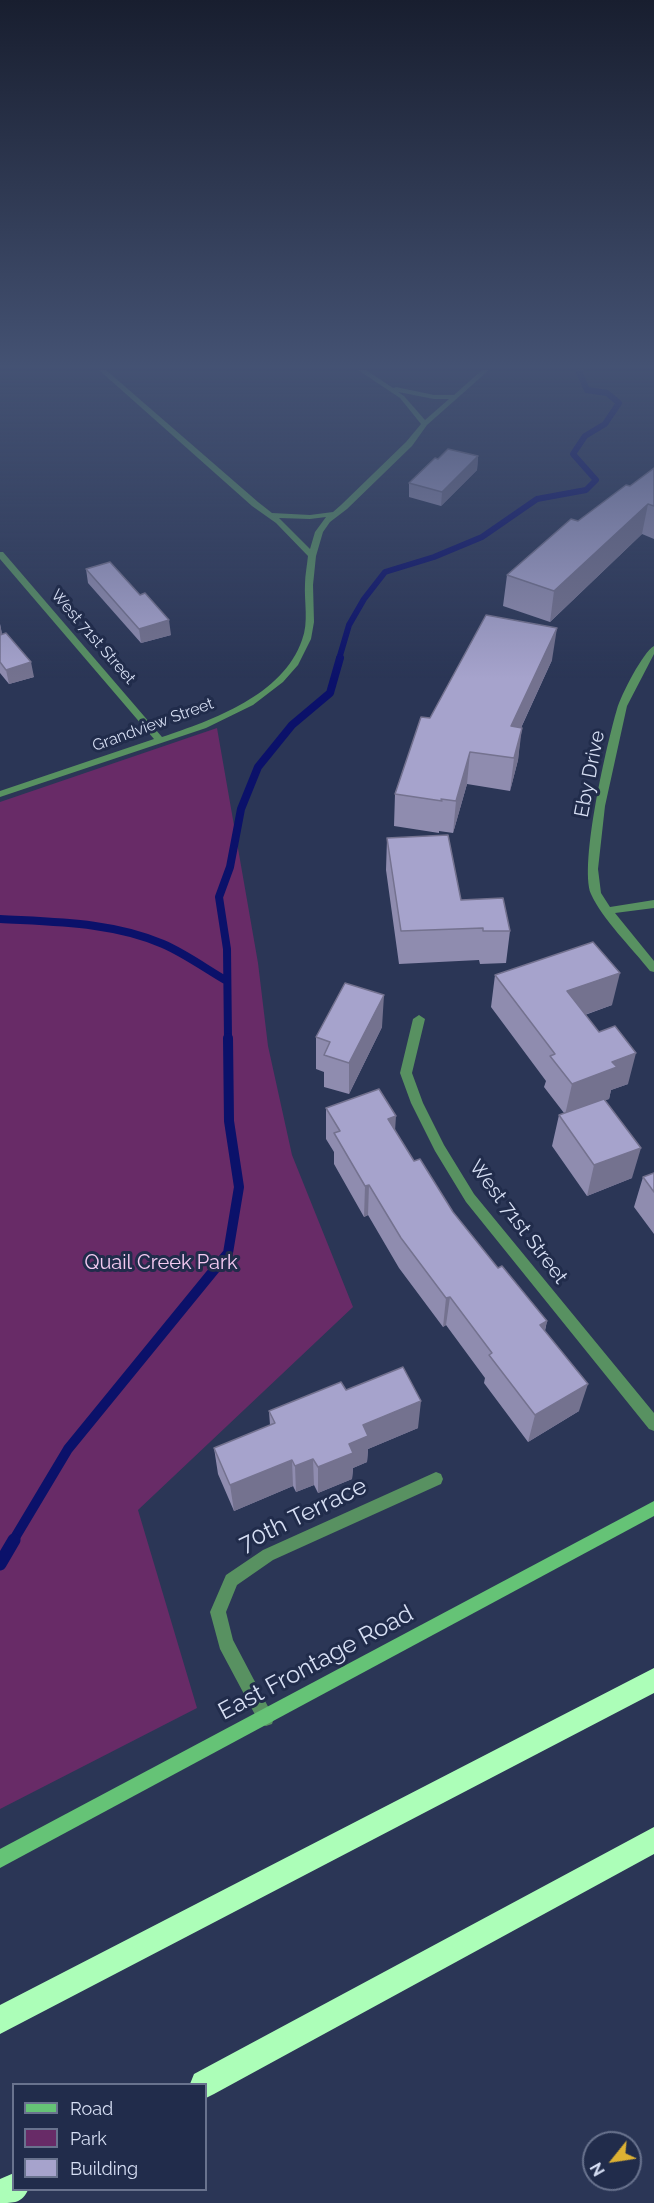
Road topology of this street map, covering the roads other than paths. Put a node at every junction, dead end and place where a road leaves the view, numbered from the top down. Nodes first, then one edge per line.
1 (219, 473) edge
2 (379, 473) edge
3 (336, 513) junction
4 (271, 515) junction
5 (0, 554) edge
6 (312, 556) junction
7 (654, 649) edge
8 (160, 741) junction
9 (0, 794) edge
10 (654, 904) edge
11 (607, 911) junction
12 (654, 968) edge
13 (419, 1019) dead end
14 (654, 1424) edge
15 (436, 1479) dead end
16 (654, 1508) edge
17 (654, 1680) edge
18 (266, 1718) junction
19 (654, 1840) edge
20 (0, 1858) edge
21 (0, 2020) edge
22 (207, 2083) edge

1 - 4 street
2 - 3 street, Grandview Street
3 - 4 street
3 - 6 street, Grandview Street
4 - 6 street
5 - 8 street, West 71st Street
6 - 8 street, Grandview Street
7 - 11 street, Eby Drive
8 - 9 street, Grandview Street
10 - 11 street
11 - 12 street, Eby Drive
13 - 14 street, West 71st Street
15 - 18 street, 70th Terrace
16 - 18 street, East Frontage Road
17 - 21 highway
18 - 20 street, East Frontage Road
19 - 22 highway

